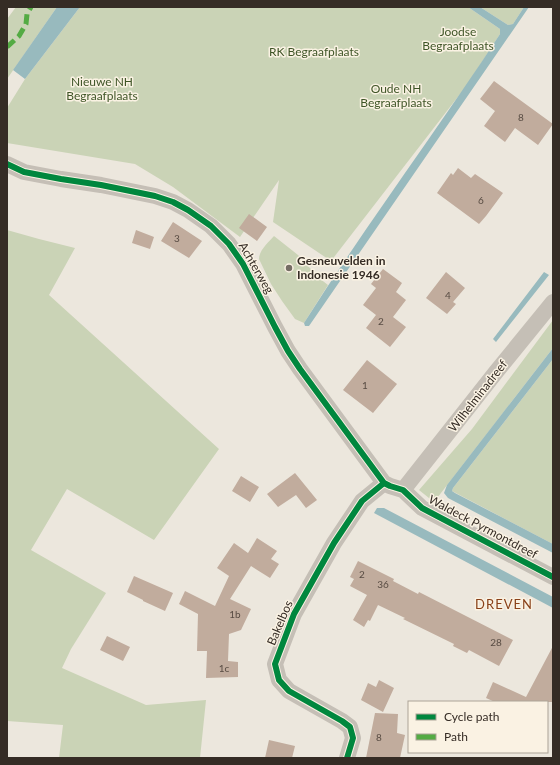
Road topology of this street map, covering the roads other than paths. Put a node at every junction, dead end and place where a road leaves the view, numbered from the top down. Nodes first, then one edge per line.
1 (7, 164) edge
2 (553, 302) edge
3 (384, 484) junction
4 (403, 490) junction
5 (553, 577) edge
6 (348, 758) edge

1 - 3 street, Achterweg
2 - 4 street, Wilhelminadreef
3 - 4 street, Waldeck Pyrmontdreef
3 - 6 street, Bakelbos
4 - 5 street, Waldeck Pyrmontdreef

